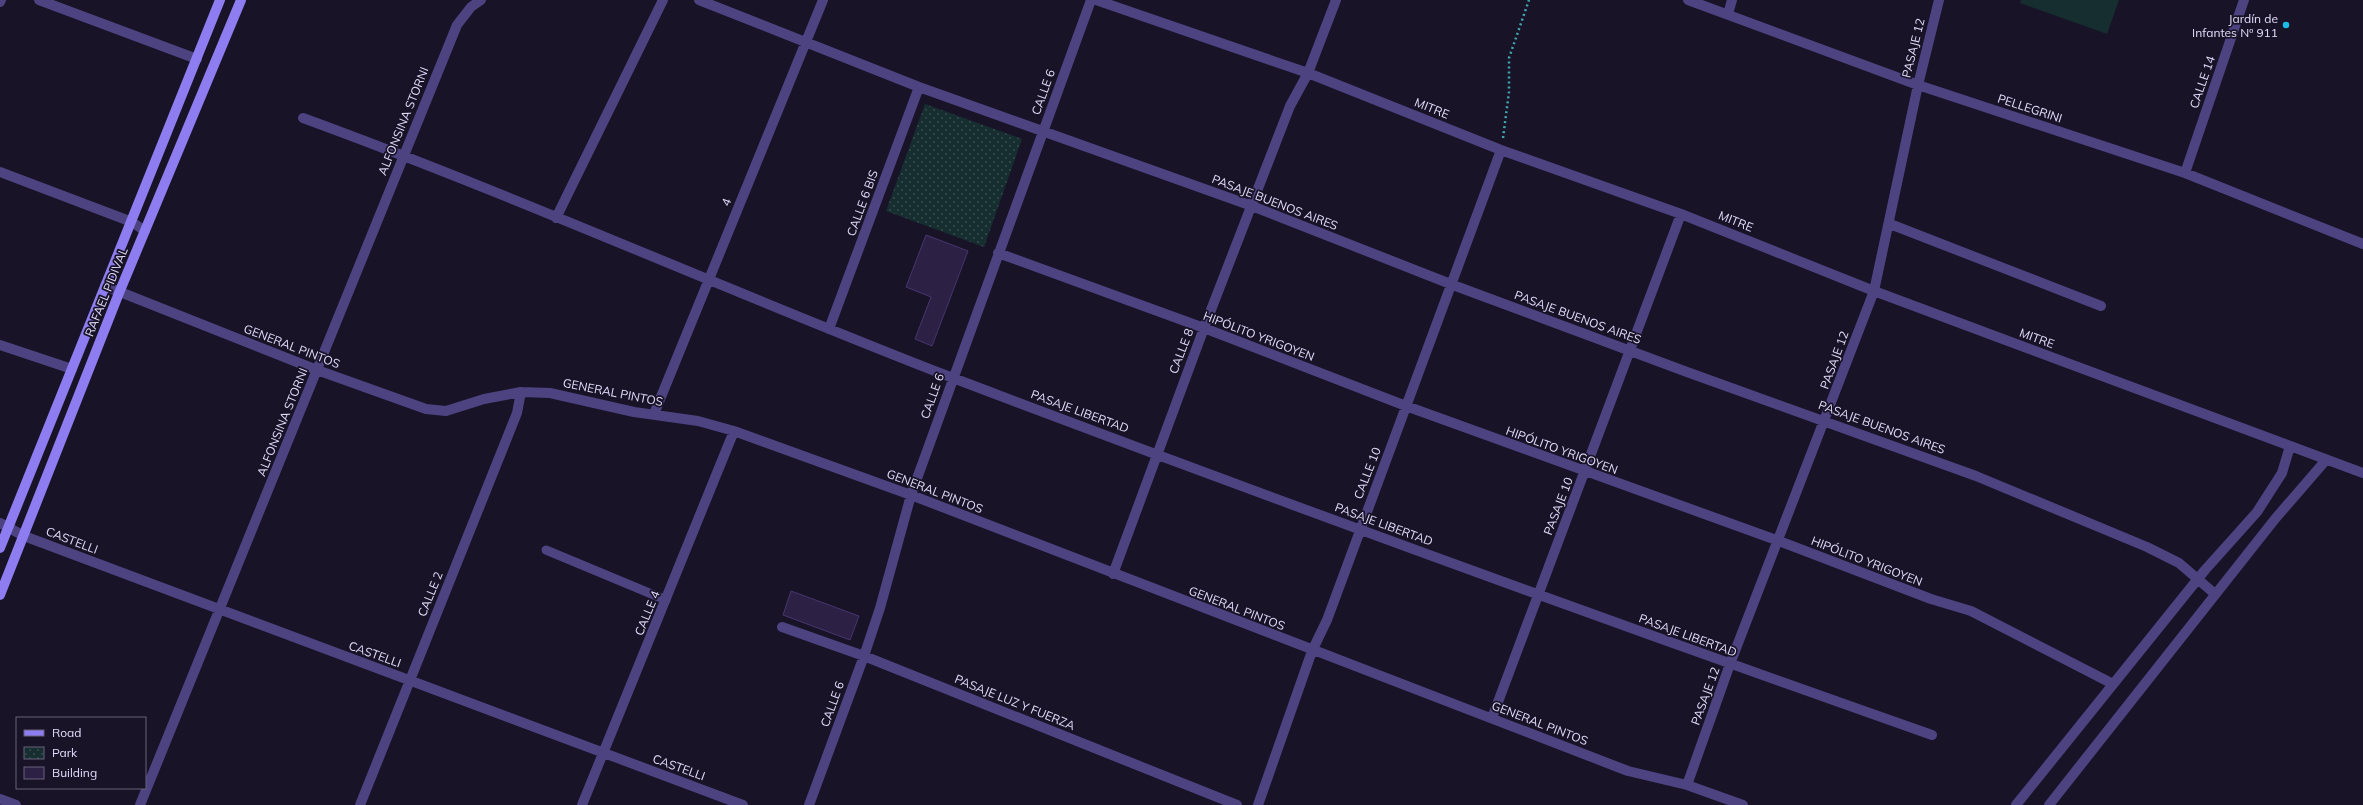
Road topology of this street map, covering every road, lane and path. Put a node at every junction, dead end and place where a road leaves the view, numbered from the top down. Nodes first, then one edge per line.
1 (39, 0) edge
2 (220, 0) edge
3 (241, 0) edge
4 (481, 0) edge
5 (663, 0) edge
6 (699, 0) edge
7 (823, 0) edge
8 (1091, 0) edge
9 (1096, 0) edge
10 (1336, 0) edge
11 (1529, 0) edge
12 (1688, 0) edge
13 (1732, 0) edge
14 (1939, 0) edge
15 (2244, 0) edge
16 (470, 3) edge
17 (1728, 14) junction
18 (805, 43) junction
19 (197, 59) junction
20 (1308, 73) junction
21 (1918, 85) junction
22 (919, 87) junction
23 (303, 118) dead end
24 (1042, 133) junction
25 (1501, 150) junction
26 (403, 154) junction
27 (0, 172) edge
28 (2185, 173) junction
29 (1252, 206) junction
30 (1681, 214) junction
31 (556, 218) junction
32 (132, 222) junction
33 (1890, 224) junction
34 (145, 231) junction
35 (2363, 244) edge
36 (998, 253) junction
37 (707, 280) junction
38 (1453, 285) junction
39 (105, 286) junction
40 (1874, 291) junction
41 (119, 293) junction
42 (2101, 306) dead end
43 (1204, 328) junction
44 (829, 329) junction
45 (0, 346) edge
46 (1631, 350) junction
47 (72, 368) junction
48 (317, 370) junction
49 (953, 377) junction
50 (521, 392) junction
51 (1406, 406) junction
52 (654, 414) junction
53 (1826, 420) junction
54 (734, 430) junction
55 (2290, 446) junction
56 (1157, 453) junction
57 (2326, 460) junction
58 (1585, 472) junction
59 (2363, 473) edge
60 (910, 495) junction
61 (4, 525) edge
62 (1360, 529) junction
63 (24, 536) junction
64 (1779, 541) junction
65 (0, 548) edge
66 (546, 550) dead end
67 (1113, 574) junction
68 (2197, 579) junction
69 (1539, 594) junction
70 (2215, 594) junction
71 (0, 595) edge
72 (666, 600) junction
73 (220, 610) junction
74 (782, 627) dead end
75 (1312, 651) junction
76 (864, 656) junction
77 (1730, 664) junction
78 (409, 680) junction
79 (2112, 684) junction
80 (1492, 718) junction
81 (1932, 736) dead end
82 (603, 753) junction
83 (1687, 785) junction
84 (0, 799) edge
85 (16, 805) edge
86 (140, 805) edge
87 (360, 805) edge
88 (582, 805) edge
89 (743, 805) edge
90 (809, 805) edge
91 (1237, 805) edge
92 (1258, 805) edge
93 (1743, 805) edge
94 (2016, 805) edge
95 (2049, 805) edge

1 - 19 street
2 - 19 street, RAFAEL PIDIVAL
3 - 34 street, RAFAEL PIDIVAL
4 - 16 street, ALFONSINA STORNI
5 - 31 street
6 - 18 street, PASAJE BUENOS AIRES
7 - 18 street, 4
8 - 24 street, CALLE 6
9 - 20 street, MITRE
10 - 20 street, CALLE 8
11 - 25 path
12 - 17 street, PELLEGRINI
13 - 17 street
14 - 21 street, PASAJE 12
15 - 28 street, CALLE 14
16 - 26 street, ALFONSINA STORNI
17 - 21 street, PELLEGRINI
18 - 22 street, PASAJE BUENOS AIRES
18 - 37 street, 4
19 - 32 street, RAFAEL PIDIVAL
20 - 25 street, MITRE
20 - 29 street, CALLE 8
21 - 28 street, PELLEGRINI
21 - 33 street, PASAJE 12
22 - 24 street, PASAJE BUENOS AIRES
22 - 44 street, CALLE 6 BIS
23 - 26 street, PASAJE LIBERTAD
24 - 29 street, PASAJE BUENOS AIRES
24 - 36 street, CALLE 6
25 - 30 street, MITRE
25 - 38 street, CALLE 10
26 - 31 street, PASAJE LIBERTAD
26 - 48 street, ALFONSINA STORNI
27 - 32 street
28 - 35 street, PELLEGRINI
29 - 38 street, PASAJE BUENOS AIRES
29 - 43 street, CALLE 8
30 - 40 street, MITRE
30 - 46 street, PASAJE 10
31 - 37 street, PASAJE LIBERTAD
32 - 34 street
32 - 39 street, RAFAEL PIDIVAL
33 - 40 street, PASAJE 12
33 - 42 street
34 - 41 street, RAFAEL PIDIVAL
36 - 43 street, HIPÓLITO YRIGOYEN
36 - 49 street, CALLE 6
37 - 44 street, PASAJE LIBERTAD
37 - 52 street, 4
38 - 46 street, PASAJE BUENOS AIRES
38 - 51 street, CALLE 10
39 - 41 street, GENERAL PINTOS
39 - 47 street, RAFAEL PIDIVAL
40 - 53 street, PASAJE 12
40 - 55 street, MITRE
41 - 48 street, GENERAL PINTOS
41 - 63 street, RAFAEL PIDIVAL
43 - 51 street, HIPÓLITO YRIGOYEN
43 - 56 street, CALLE 8
44 - 49 street, PASAJE LIBERTAD
45 - 47 street
46 - 53 street, PASAJE BUENOS AIRES
46 - 58 street, PASAJE 10
47 - 61 street, RAFAEL PIDIVAL
48 - 50 street, GENERAL PINTOS
48 - 73 street, ALFONSINA STORNI
49 - 56 street, PASAJE LIBERTAD
49 - 60 street, CALLE 6
50 - 52 street, GENERAL PINTOS
50 - 78 street, CALLE 2
51 - 58 street, HIPÓLITO YRIGOYEN
51 - 62 street, CALLE 10
52 - 54 street, GENERAL PINTOS
53 - 64 street, PASAJE 12
53 - 68 street, PASAJE BUENOS AIRES
54 - 60 street, GENERAL PINTOS
54 - 72 street, CALLE 4
55 - 57 street, MITRE
55 - 68 street
56 - 62 street, PASAJE LIBERTAD
56 - 67 street, CALLE 8
57 - 59 street, MITRE
57 - 70 street
58 - 64 street, HIPÓLITO YRIGOYEN
58 - 69 street, PASAJE 10
60 - 67 street, GENERAL PINTOS
60 - 76 street, CALLE 6
61 - 63 street, CASTELLI
61 - 65 street, RAFAEL PIDIVAL
62 - 69 street, PASAJE LIBERTAD
62 - 75 street, CALLE 10
63 - 71 street, RAFAEL PIDIVAL
63 - 73 street, CASTELLI
64 - 77 street, PASAJE 12
64 - 79 street, HIPÓLITO YRIGOYEN
66 - 72 lane
67 - 75 street, GENERAL PINTOS
68 - 70 street, PASAJE BUENOS AIRES
68 - 79 street
69 - 77 street, PASAJE LIBERTAD
69 - 80 street, PASAJE 10
70 - 95 street
72 - 82 street, CALLE 4
73 - 78 street, CASTELLI
73 - 86 street, ALFONSINA STORNI
74 - 76 street, PASAJE LUZ Y FUERZA
75 - 80 street, GENERAL PINTOS
75 - 92 street, CALLE 10
76 - 90 street, CALLE 6
76 - 91 street, PASAJE LUZ Y FUERZA
77 - 81 street, PASAJE LIBERTAD
77 - 83 street, PASAJE 12
78 - 82 street, CASTELLI
78 - 87 street, CALLE 2
79 - 94 street
80 - 83 street, GENERAL PINTOS
82 - 88 street, CALLE 4
82 - 89 street, CASTELLI
83 - 93 street, GENERAL PINTOS
84 - 85 street

